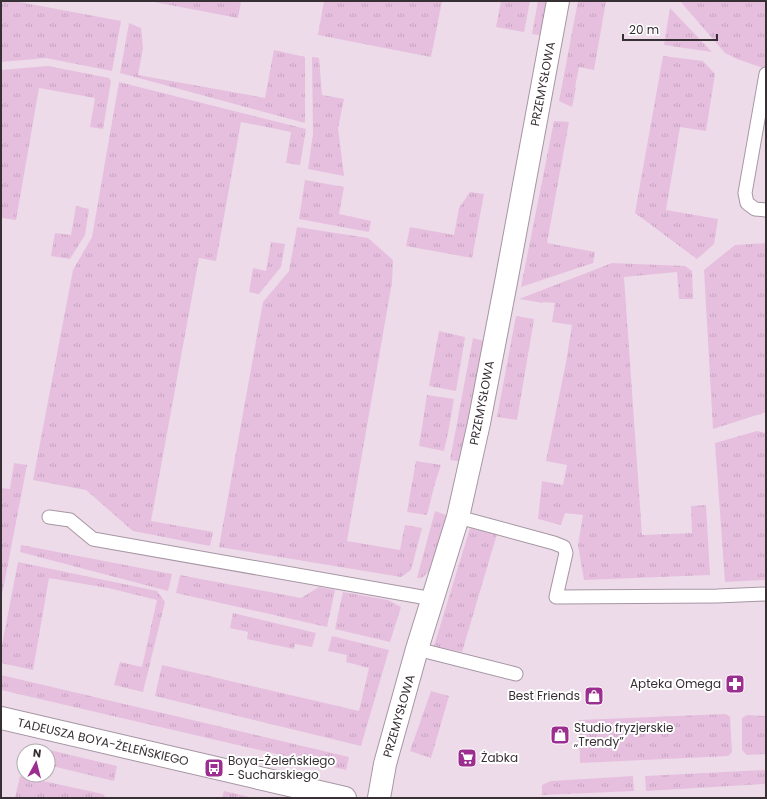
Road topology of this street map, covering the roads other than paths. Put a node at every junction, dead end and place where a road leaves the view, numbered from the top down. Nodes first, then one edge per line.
1 (558, 1) edge
2 (766, 74) edge
3 (766, 210) edge
4 (48, 517) dead end
5 (458, 517) junction
6 (766, 594) edge
7 (432, 599) junction
8 (417, 649) junction
9 (516, 674) dead end
10 (2, 722) edge
11 (346, 798) edge
12 (379, 798) edge

1 - 5 street, PRZEMYSŁOWA
2 - 3 lane
4 - 7 lane
5 - 6 lane
5 - 7 street, PRZEMYSŁOWA
7 - 8 street, PRZEMYSŁOWA
8 - 9 lane
8 - 12 street, PRZEMYSŁOWA
10 - 11 street, TADEUSZA BOYA-ŻELEŃSKIEGO

